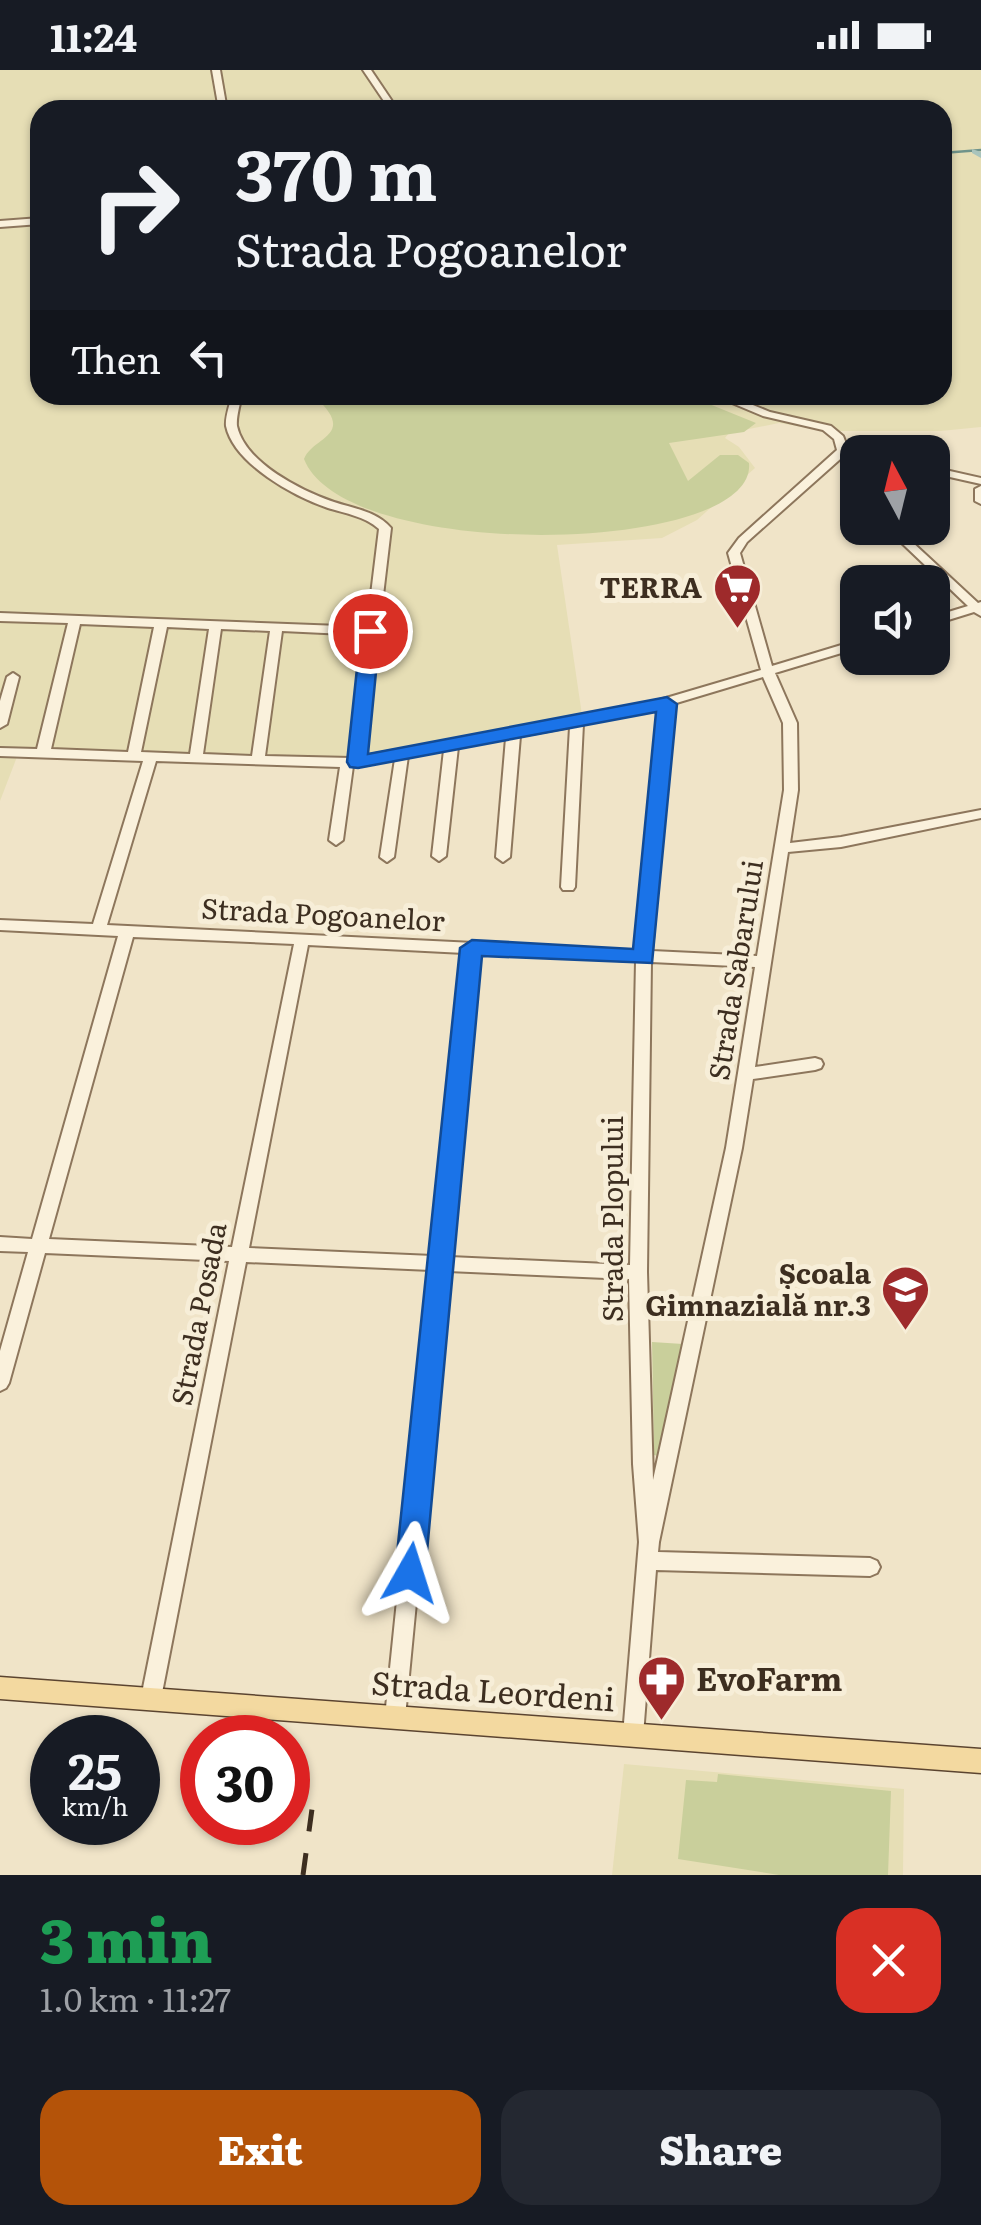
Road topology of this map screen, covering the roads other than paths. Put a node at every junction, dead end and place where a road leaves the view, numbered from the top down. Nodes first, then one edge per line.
1 (216, 70) edge
2 (367, 70) edge
3 (221, 100) edge
4 (387, 100) edge
5 (30, 222) edge
6 (0, 224) edge
7 (235, 405) edge
8 (744, 405) edge
9 (840, 440) edge
10 (840, 455) edge
11 (950, 474) edge
12 (981, 481) edge
13 (981, 489) edge
14 (981, 501) edge
15 (909, 545) edge
16 (980, 608) edge
17 (950, 616) edge
18 (0, 618) edge
19 (75, 620) junction
20 (161, 624) junction
21 (215, 627) junction
22 (276, 629) junction
23 (370, 631) junction
24 (840, 650) edge
25 (768, 673) junction
26 (13, 677) dead end
27 (667, 704) junction
28 (577, 723) junction
29 (0, 724) edge
30 (513, 735) junction
31 (451, 746) junction
32 (0, 752) edge
33 (43, 753) junction
34 (402, 754) junction
35 (134, 756) junction
36 (151, 756) junction
37 (196, 757) junction
38 (258, 759) junction
39 (352, 763) junction
40 (981, 814) edge
41 (336, 840) dead end
42 (784, 848) junction
43 (439, 856) dead end
44 (504, 856) dead end
45 (387, 857) dead end
46 (568, 887) dead end
47 (0, 925) edge
48 (99, 929) junction
49 (127, 930) junction
50 (302, 939) junction
51 (472, 948) junction
52 (644, 957) junction
53 (764, 962) junction
54 (814, 1064) dead end
55 (747, 1074) junction
56 (0, 1244) edge
57 (39, 1246) junction
58 (239, 1257) junction
59 (440, 1264) junction
60 (638, 1272) junction
61 (0, 1383) edge
62 (642, 1464) junction
63 (667, 1467) junction
64 (648, 1551) junction
65 (870, 1567) dead end
66 (0, 1688) edge
67 (150, 1698) junction
68 (395, 1717) junction
69 (634, 1735) junction
70 (981, 1760) edge

1 - 3 street
2 - 4 street
5 - 6 street
7 - 23 street
8 - 9 street
10 - 25 street, Strada Sabarului
11 - 12 street
13 - 14 street
15 - 16 street
16 - 17 street
18 - 19 street
19 - 20 street
19 - 33 street
20 - 21 street
20 - 35 street
21 - 22 street
21 - 37 street
22 - 23 street
22 - 38 street
23 - 39 street
24 - 25 street
25 - 27 street
25 - 42 street, Strada Sabarului
26 - 29 street
27 - 28 street
27 - 52 street, Strada Plopului
28 - 30 street
28 - 46 street
30 - 31 street
30 - 44 street
31 - 34 street
31 - 43 street
32 - 33 street
33 - 35 street
34 - 39 street
34 - 45 street
35 - 36 street
36 - 37 street
36 - 48 street
37 - 38 street
38 - 39 street
39 - 41 street
40 - 42 street
42 - 53 street, Strada Sabarului
47 - 48 street, Strada Pogoanelor
48 - 49 street, Strada Pogoanelor
49 - 50 street, Strada Pogoanelor
49 - 57 street
50 - 51 street, Strada Pogoanelor
50 - 58 street, Strada Posada
51 - 52 street, Strada Pogoanelor
51 - 59 street
52 - 53 street, Strada Pogoanelor
52 - 60 street, Strada Plopului
53 - 55 street, Strada Sabarului
54 - 55 street
55 - 63 street, Strada Sabarului
56 - 57 street
57 - 58 street
57 - 61 street
58 - 59 street
58 - 67 street, Strada Posada
59 - 60 street
59 - 68 street
60 - 62 street, Strada Plopului
62 - 63 street
62 - 64 street, Strada Plopului
63 - 64 street, Strada Sabarului
64 - 65 street
64 - 69 street, Strada Plopului
66 - 67 main road, Strada Leordeni
67 - 68 main road, Strada Leordeni
68 - 69 main road, Strada Leordeni
69 - 70 main road, Strada Leordeni

